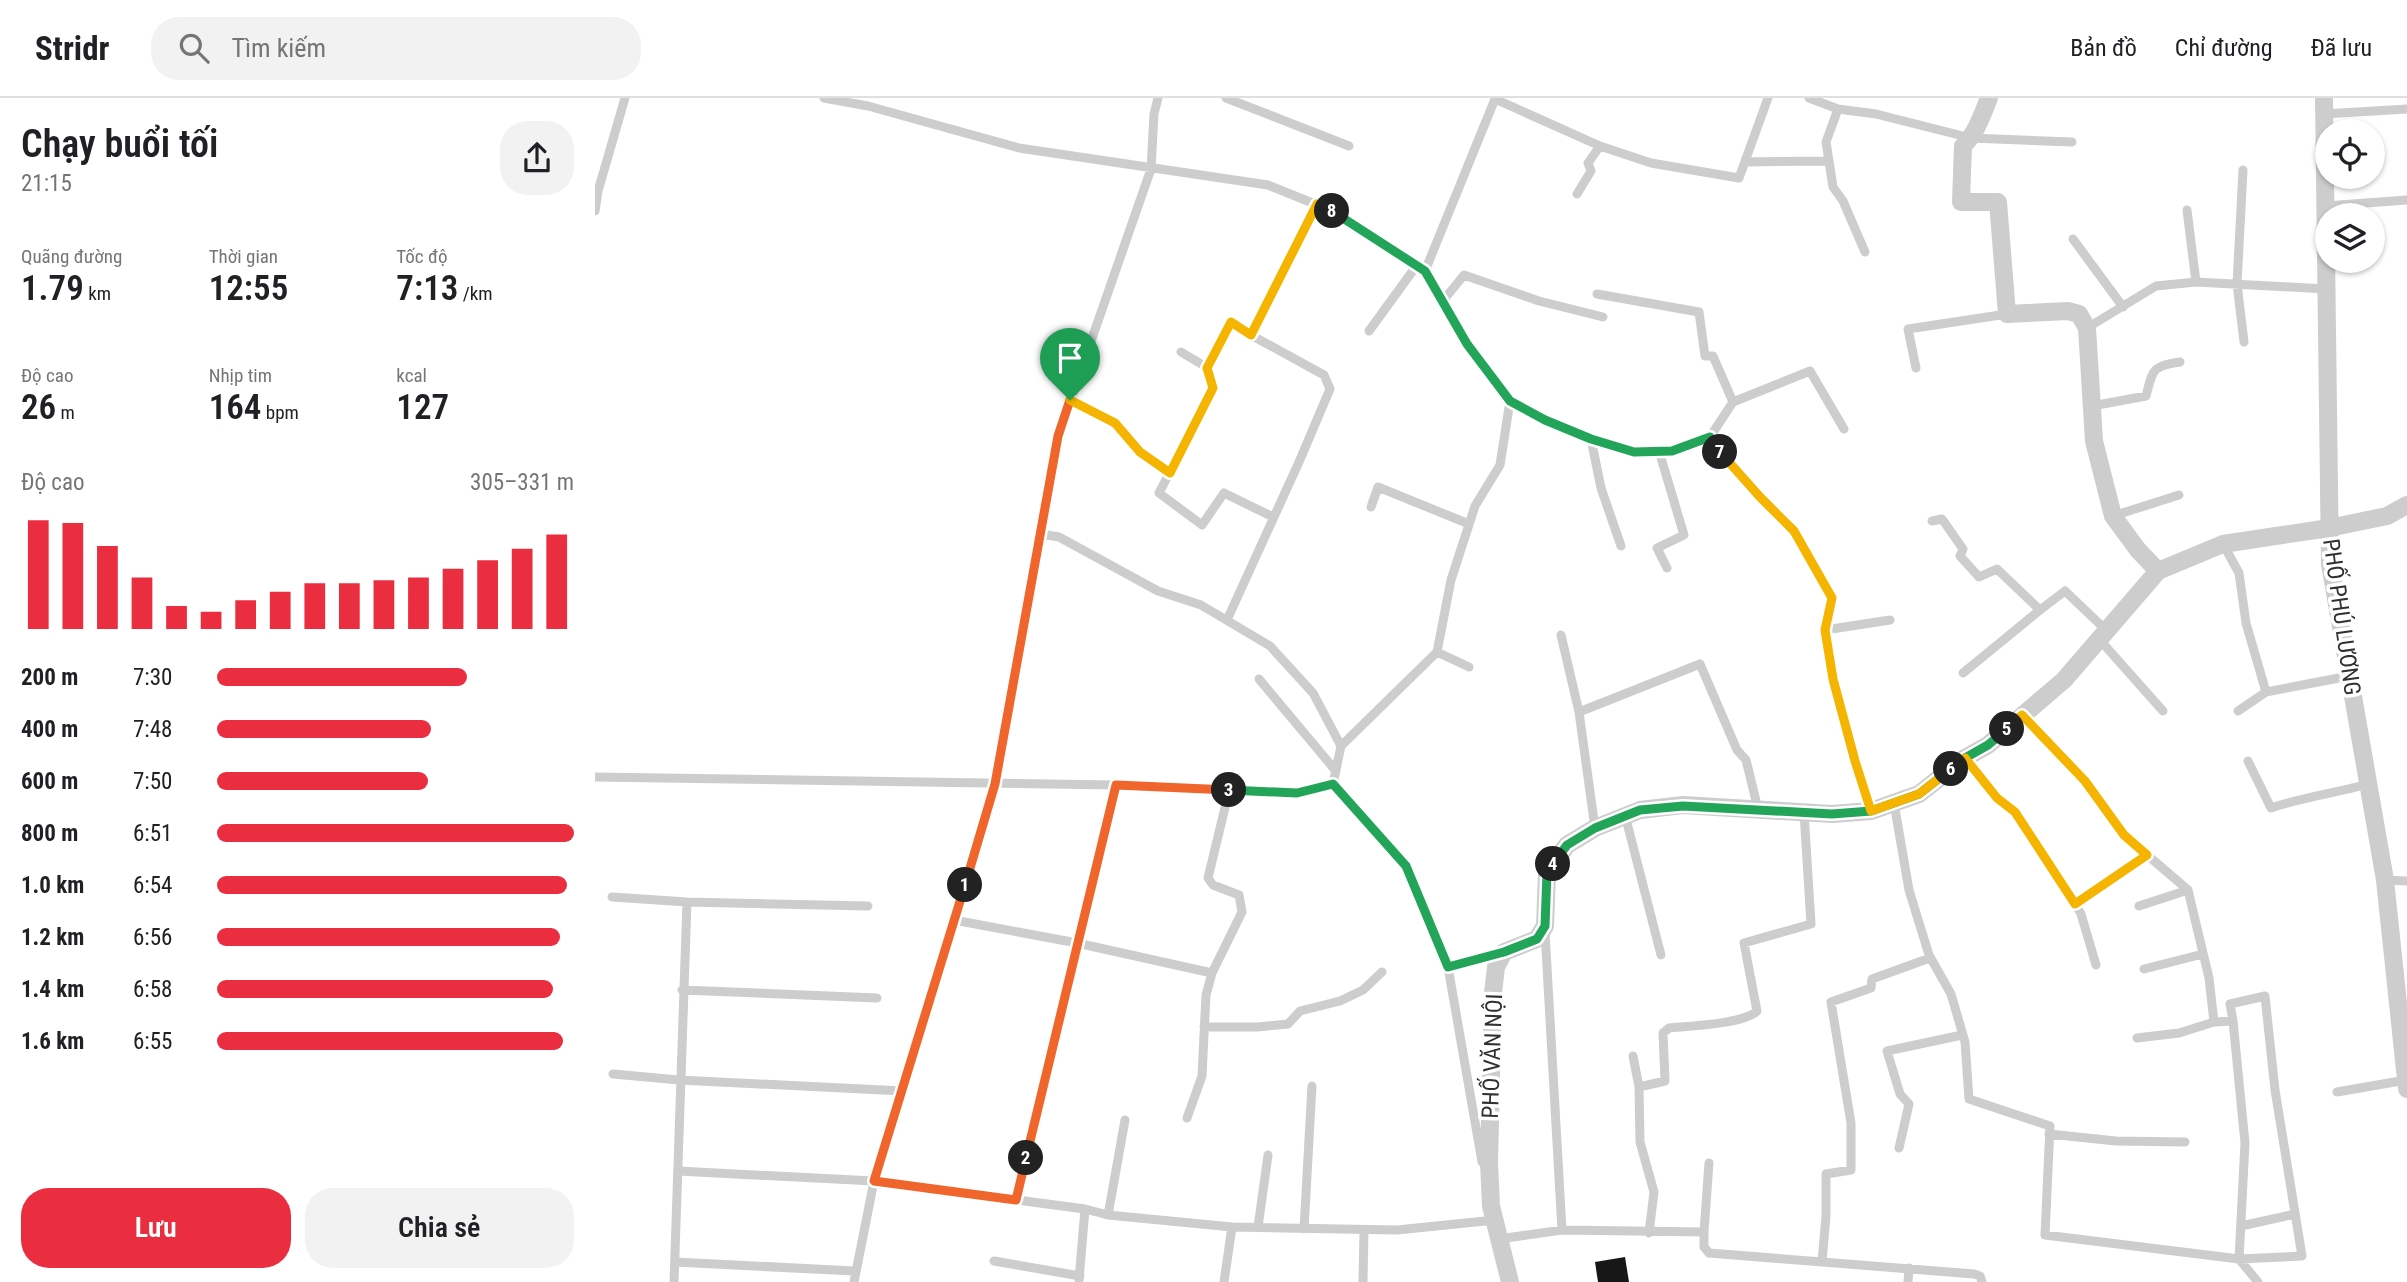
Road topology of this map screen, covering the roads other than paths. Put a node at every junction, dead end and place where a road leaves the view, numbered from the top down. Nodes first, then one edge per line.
1 (625, 98) edge
2 (824, 98) edge
3 (1158, 98) edge
4 (1226, 98) edge
5 (1494, 98) edge
6 (1769, 98) edge
7 (1809, 98) edge
8 (1989, 98) edge
9 (2324, 106) edge
10 (1839, 109) junction
11 (2407, 109) edge
12 (1971, 138) junction
13 (2072, 142) dead end
14 (1349, 146) dead end
15 (1600, 146) junction
16 (1829, 161) junction
17 (1745, 162) junction
18 (1151, 169) junction
19 (2243, 170) dead end
20 (1577, 194) dead end
21 (2407, 200) edge
22 (2325, 203) edge
23 (2366, 203) edge
24 (1317, 204) junction
25 (2187, 210) dead end
26 (595, 211) edge
27 (2073, 239) dead end
28 (1865, 252) dead end
29 (1421, 268) junction
30 (2326, 273) edge
31 (2196, 282) junction
32 (2237, 284) junction
33 (2326, 289) junction
34 (1597, 294) dead end
35 (1441, 302) junction
36 (2123, 307) junction
37 (2007, 314) junction
38 (1603, 317) dead end
39 (2087, 328) junction
40 (1369, 331) dead end
41 (1251, 335) junction
42 (2244, 342) dead end
43 (1181, 352) dead end
44 (2180, 362) dead end
45 (1207, 368) junction
46 (1916, 369) dead end
47 (1070, 400) junction
48 (1510, 401) junction
49 (1733, 402) junction
50 (2091, 406) junction
51 (1844, 429) dead end
52 (1710, 437) junction
53 (1591, 439) junction
54 (1659, 451) junction
55 (1170, 473) junction
56 (2179, 495) dead end
57 (2407, 505) edge
58 (1371, 507) dead end
59 (2113, 516) junction
60 (1273, 517) junction
61 (1932, 521) dead end
62 (1469, 524) junction
63 (2329, 528) junction
64 (1041, 534) junction
65 (2223, 544) junction
66 (1621, 546) dead end
67 (1667, 568) dead end
68 (2158, 570) junction
69 (2040, 610) junction
70 (1227, 620) junction
71 (1890, 620) dead end
72 (1825, 630) junction
73 (2102, 634) junction
74 (1561, 635) dead end
75 (1437, 652) junction
76 (1469, 667) dead end
77 (1963, 673) dead end
78 (2349, 676) junction
79 (1259, 679) dead end
80 (2266, 692) junction
81 (2163, 711) dead end
82 (2238, 711) dead end
83 (1579, 712) junction
84 (2022, 715) junction
85 (1341, 746) junction
86 (1965, 758) junction
87 (2248, 761) dead end
88 (1336, 771) junction
89 (595, 778) edge
90 (995, 784) junction
91 (1333, 784) junction
92 (2368, 784) junction
93 (1116, 785) junction
94 (1229, 790) junction
95 (1894, 803) junction
96 (1758, 809) junction
97 (1871, 811) junction
98 (1804, 812) junction
99 (1625, 815) junction
100 (1595, 828) junction
101 (2147, 855) junction
102 (2385, 880) junction
103 (2407, 881) edge
104 (2188, 890) junction
105 (612, 897) dead end
106 (687, 902) junction
107 (2075, 904) junction
108 (868, 906) dead end
109 (2139, 906) dead end
110 (954, 920) junction
111 (1545, 926) junction
112 (1077, 943) junction
113 (1504, 952) junction
114 (2203, 954) junction
115 (1661, 955) dead end
116 (1930, 958) junction
117 (2096, 965) dead end
118 (1448, 967) junction
119 (2401, 967) edge
120 (2144, 969) dead end
121 (1382, 972) dead end
122 (1212, 973) junction
123 (682, 990) junction
124 (877, 998) dead end
125 (2233, 1021) junction
126 (2214, 1022) junction
127 (1204, 1027) junction
128 (1962, 1035) junction
129 (2137, 1038) dead end
130 (1633, 1056) dead end
131 (613, 1074) dead end
132 (679, 1080) junction
133 (2407, 1085) edge
134 (1312, 1086) dead end
135 (1639, 1087) junction
136 (903, 1091) junction
137 (2337, 1092) dead end
138 (1187, 1118) dead end
139 (1125, 1120) dead end
140 (2049, 1134) junction
141 (2185, 1142) dead end
142 (1899, 1148) dead end
143 (1268, 1154) dead end
144 (1709, 1163) dead end
145 (678, 1171) junction
146 (874, 1181) junction
147 (1016, 1200) junction
148 (1085, 1209) junction
149 (1493, 1213) junction
150 (2295, 1214) junction
151 (1108, 1215) junction
152 (2241, 1226) junction
153 (1232, 1227) junction
154 (1258, 1227) junction
155 (1304, 1229) junction
156 (1364, 1230) junction
157 (1562, 1230) junction
158 (1704, 1232) junction
159 (1649, 1233) junction
160 (1499, 1239) junction
161 (2239, 1259) junction
162 (994, 1261) dead end
163 (675, 1262) junction
164 (1822, 1262) junction
165 (1909, 1268) junction
166 (854, 1272) junction
167 (1079, 1279) edge
168 (674, 1282) edge
169 (853, 1282) edge
170 (1224, 1282) edge
171 (1363, 1282) edge
172 (1510, 1282) edge
173 (1908, 1282) edge
174 (1982, 1282) edge
175 (2258, 1282) edge

1 - 26 lane
2 - 18 lane
3 - 18 lane
4 - 14 lane
5 - 15 lane
5 - 29 lane
6 - 17 lane
7 - 10 lane
8 - 12 street
9 - 11 lane
9 - 22 street, PHỐ PHÚ LƯƠNG
10 - 12 lane
10 - 16 lane
12 - 13 lane
12 - 37 street
15 - 17 lane
15 - 20 lane
16 - 17 lane
16 - 28 lane
18 - 24 lane
18 - 47 lane
19 - 32 lane
21 - 23 lane
24 - 29 lane
24 - 41 lane
25 - 31 lane
27 - 36 lane
29 - 35 lane
29 - 40 lane
30 - 33 street, PHỐ PHÚ LƯƠNG
31 - 32 lane
31 - 36 lane
32 - 33 lane
32 - 42 lane
33 - 63 street, PHỐ PHÚ LƯƠNG
34 - 49 lane
35 - 38 lane
35 - 48 lane
36 - 39 lane
37 - 39 street
37 - 46 lane
39 - 50 street
41 - 45 lane
41 - 60 lane
43 - 45 lane
44 - 50 lane
45 - 55 lane
47 - 55 lane
47 - 64 lane
48 - 53 lane
48 - 62 lane
49 - 51 lane
49 - 52 lane
50 - 59 street
52 - 54 lane
52 - 72 lane
53 - 54 lane
53 - 66 lane
54 - 67 lane
55 - 60 lane
56 - 59 lane
57 - 63 street
58 - 62 lane
59 - 68 street
60 - 70 lane
61 - 69 lane
62 - 75 lane
63 - 65 street
63 - 78 street, PHỐ PHÚ LƯƠNG
64 - 70 lane
64 - 90 lane
65 - 68 street
65 - 80 lane
68 - 73 street
69 - 73 lane
69 - 77 lane
70 - 85 lane
71 - 72 lane
72 - 97 lane
73 - 81 lane
73 - 84 street
74 - 83 lane
75 - 76 lane
75 - 85 lane
78 - 80 lane
78 - 92 street, PHỐ PHÚ LƯƠNG
79 - 88 lane
80 - 82 lane
83 - 96 lane
83 - 100 lane
84 - 86 street
84 - 101 lane
85 - 88 lane
86 - 95 street
86 - 107 lane
87 - 92 lane
88 - 91 lane
89 - 90 lane
90 - 93 lane
90 - 110 lane
91 - 94 lane
91 - 118 lane
92 - 102 street, PHỐ PHÚ LƯƠNG
93 - 94 lane
93 - 112 lane
94 - 122 lane
95 - 97 street
95 - 116 lane
96 - 98 street
96 - 99 street
97 - 98 street
98 - 135 lane
99 - 100 street
99 - 115 lane
100 - 111 street
101 - 104 lane
101 - 107 lane
102 - 103 lane
102 - 119 street, PHỐ PHÚ LƯƠNG
104 - 109 lane
104 - 114 lane
105 - 106 lane
106 - 108 lane
106 - 123 lane
107 - 117 lane
110 - 112 lane
110 - 136 lane
111 - 113 street
111 - 157 lane
112 - 122 lane
112 - 147 lane
113 - 118 lane
113 - 149 street, PHỐ VĂN NỘI
114 - 120 lane
114 - 126 lane
116 - 128 lane
116 - 164 lane
118 - 149 lane
119 - 133 street, PHỐ PHÚ LƯƠNG
121 - 127 lane
122 - 127 lane
123 - 124 lane
123 - 132 lane
125 - 126 lane
125 - 150 lane
125 - 152 lane
126 - 129 lane
127 - 138 lane
128 - 140 lane
128 - 142 lane
130 - 135 lane
131 - 132 lane
132 - 136 lane
132 - 145 lane
133 - 137 lane
134 - 155 lane
135 - 159 lane
136 - 146 lane
139 - 151 lane
140 - 141 lane
140 - 161 lane
143 - 154 lane
144 - 158 lane
145 - 146 lane
145 - 163 lane
146 - 147 lane
146 - 166 lane
147 - 148 lane
148 - 151 lane
148 - 167 lane
149 - 156 lane
149 - 160 street, PHỐ VĂN NỘI
150 - 152 lane
150 - 161 lane
151 - 153 lane
152 - 161 lane
153 - 154 lane
153 - 170 lane
154 - 155 lane
155 - 156 lane
156 - 171 lane
157 - 159 lane
157 - 160 lane
158 - 159 lane
158 - 164 lane
160 - 172 street, PHỐ VĂN NỘI
161 - 175 lane
162 - 167 lane
163 - 166 lane
163 - 168 lane
164 - 165 lane
165 - 173 lane
165 - 174 lane
166 - 169 lane

